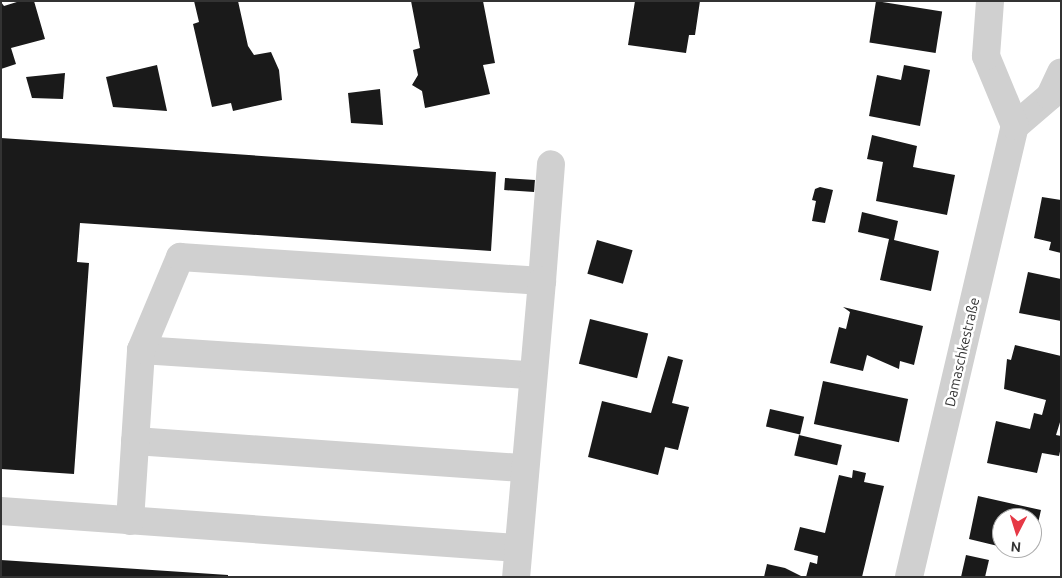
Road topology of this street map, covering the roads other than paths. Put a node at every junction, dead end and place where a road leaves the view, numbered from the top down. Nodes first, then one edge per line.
1 (990, 1) edge
2 (1061, 72) edge
3 (1015, 126) junction
4 (551, 164) dead end
5 (542, 281) junction
6 (141, 350) junction
7 (531, 375) junction
8 (135, 442) junction
9 (524, 468) junction
10 (1, 511) edge
11 (130, 521) junction
12 (516, 548) junction
13 (516, 577) edge
14 (909, 577) edge

1 - 3 street
2 - 3 street
3 - 14 street, Damaschkestraße
4 - 5 street
5 - 6 street
5 - 7 street
6 - 7 street
6 - 8 street
7 - 9 street
8 - 9 street
8 - 11 street
9 - 12 street
10 - 11 street
11 - 12 street
12 - 13 street

